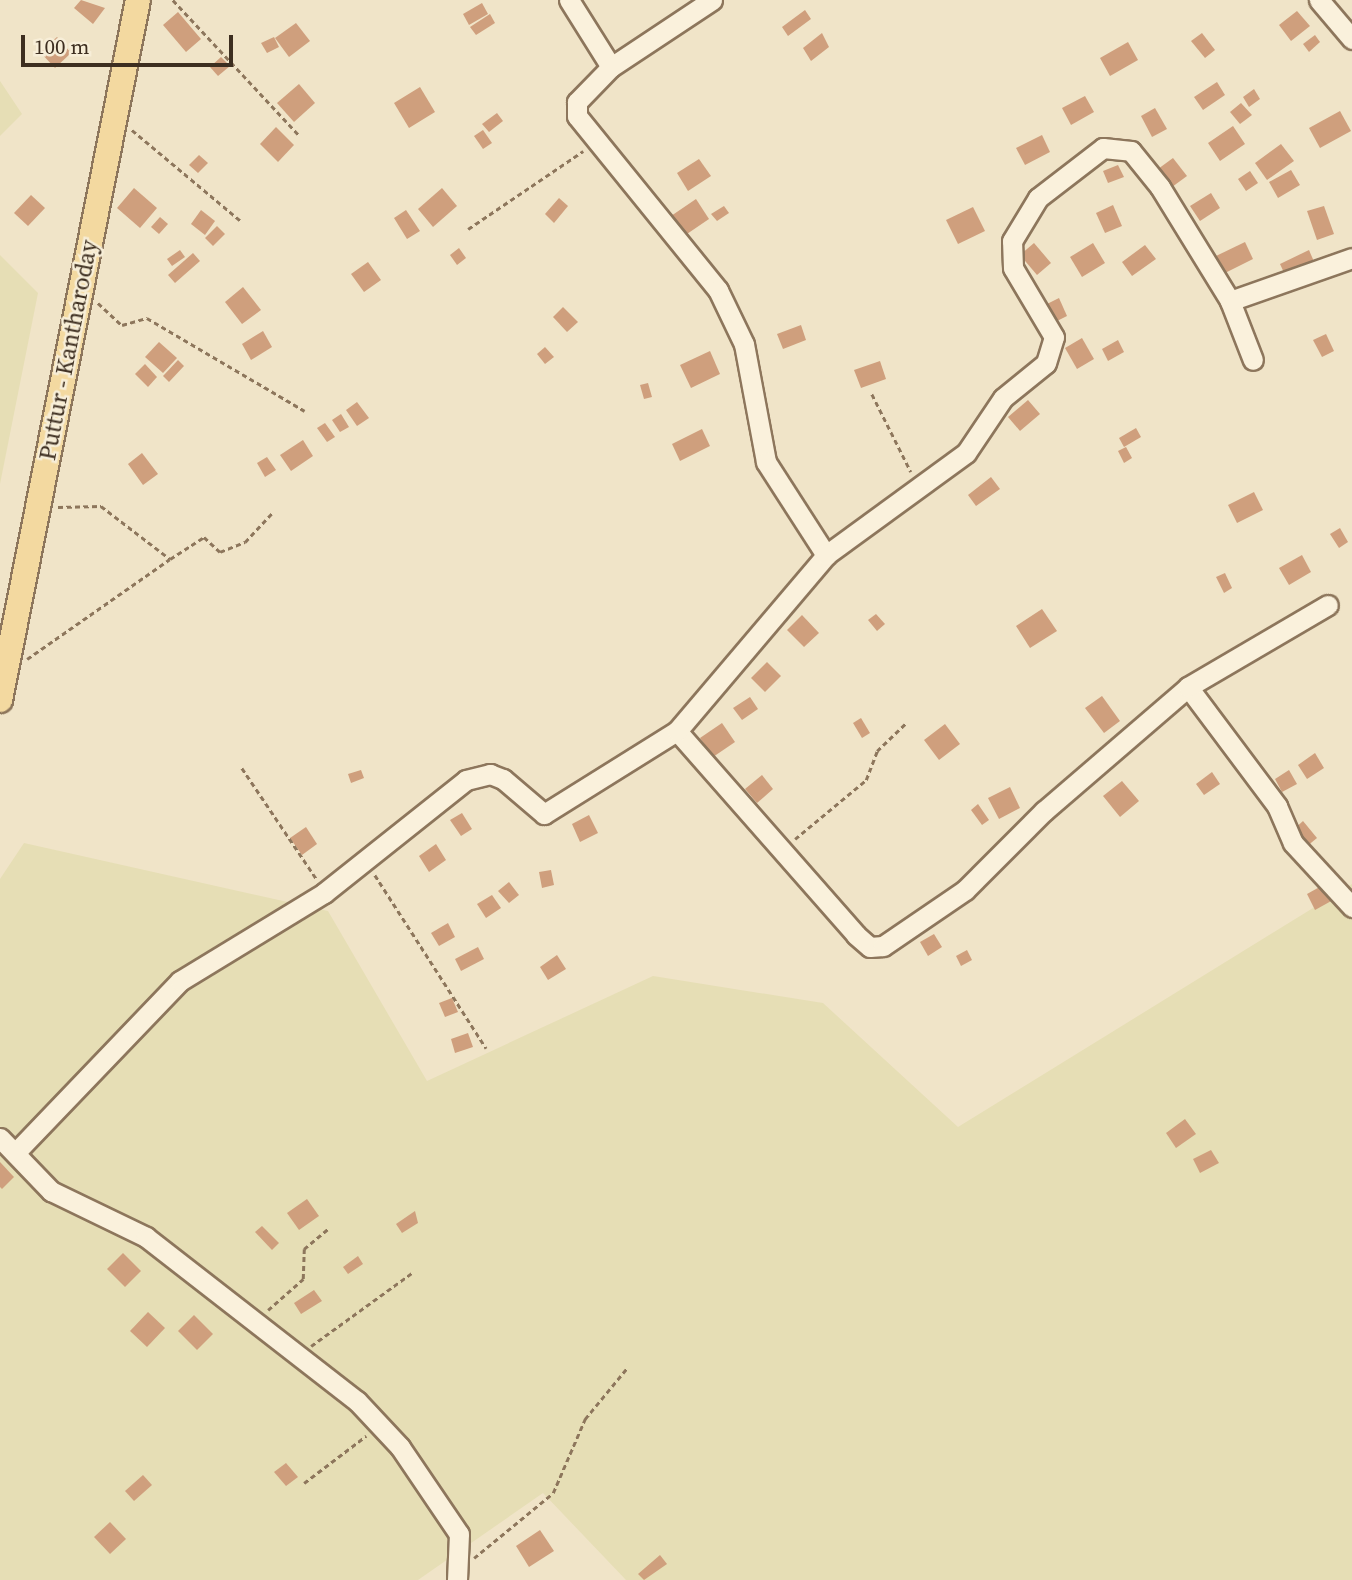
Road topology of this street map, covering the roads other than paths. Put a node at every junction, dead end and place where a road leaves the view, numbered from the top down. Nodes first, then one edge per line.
1 (138, 0) edge
2 (569, 0) edge
3 (712, 0) edge
4 (1319, 0) edge
5 (1352, 39) edge
6 (611, 67) junction
7 (1352, 258) edge
8 (1230, 301) junction
9 (1253, 360) dead end
10 (826, 555) junction
11 (1328, 605) dead end
12 (1188, 687) junction
13 (2, 688) edge
14 (677, 730) junction
15 (1352, 907) edge
16 (0, 1138) edge
17 (16, 1152) junction
18 (458, 1576) edge

1 - 13 main road, Puttur - Kantharoday
2 - 6 street
3 - 6 street
4 - 5 street
6 - 10 street
7 - 8 street
8 - 9 street
8 - 10 street
10 - 14 street
11 - 12 street
12 - 14 street
12 - 15 street
14 - 17 street
16 - 17 street
17 - 18 street

